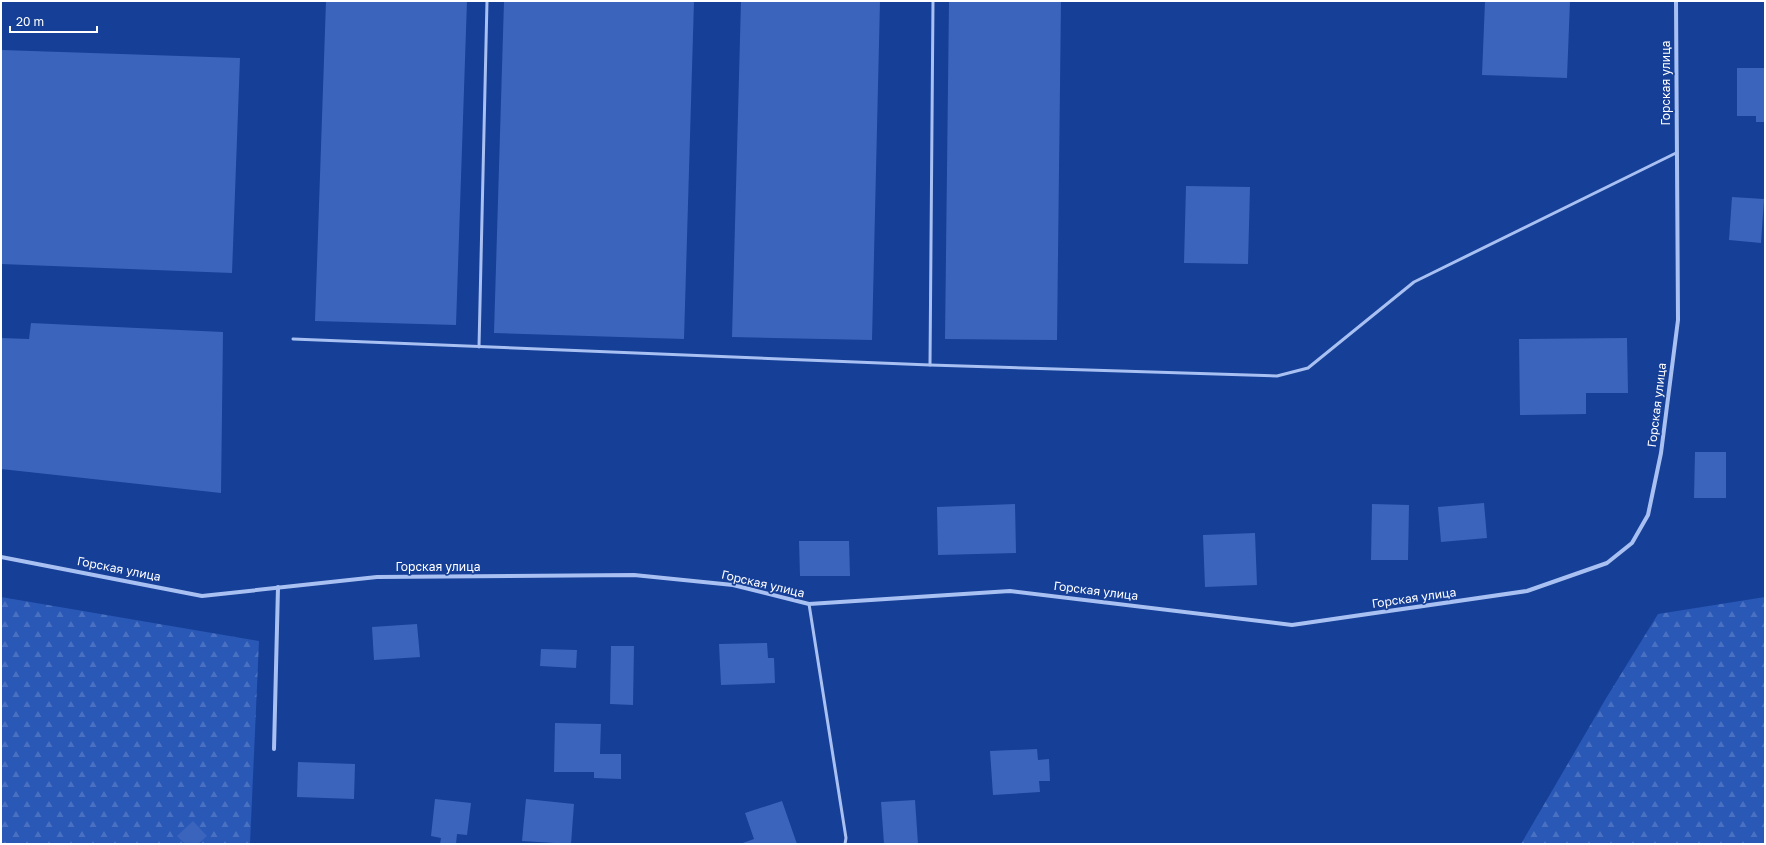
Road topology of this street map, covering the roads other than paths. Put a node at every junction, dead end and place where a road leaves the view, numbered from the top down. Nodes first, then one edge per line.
1 (487, 1) edge
2 (933, 1) edge
3 (1676, 1) edge
4 (1676, 153) junction
5 (293, 339) dead end
6 (479, 347) junction
7 (930, 365) junction
8 (1, 557) edge
9 (278, 587) junction
10 (809, 604) junction
11 (274, 749) dead end
12 (845, 844) edge

1 - 6 lane
2 - 7 lane
3 - 4 street, Горская улица
4 - 7 lane
4 - 10 street, Горская улица
5 - 6 lane
6 - 7 lane
8 - 9 street, Горская улица
9 - 10 street, Горская улица
9 - 11 street
10 - 12 lane

